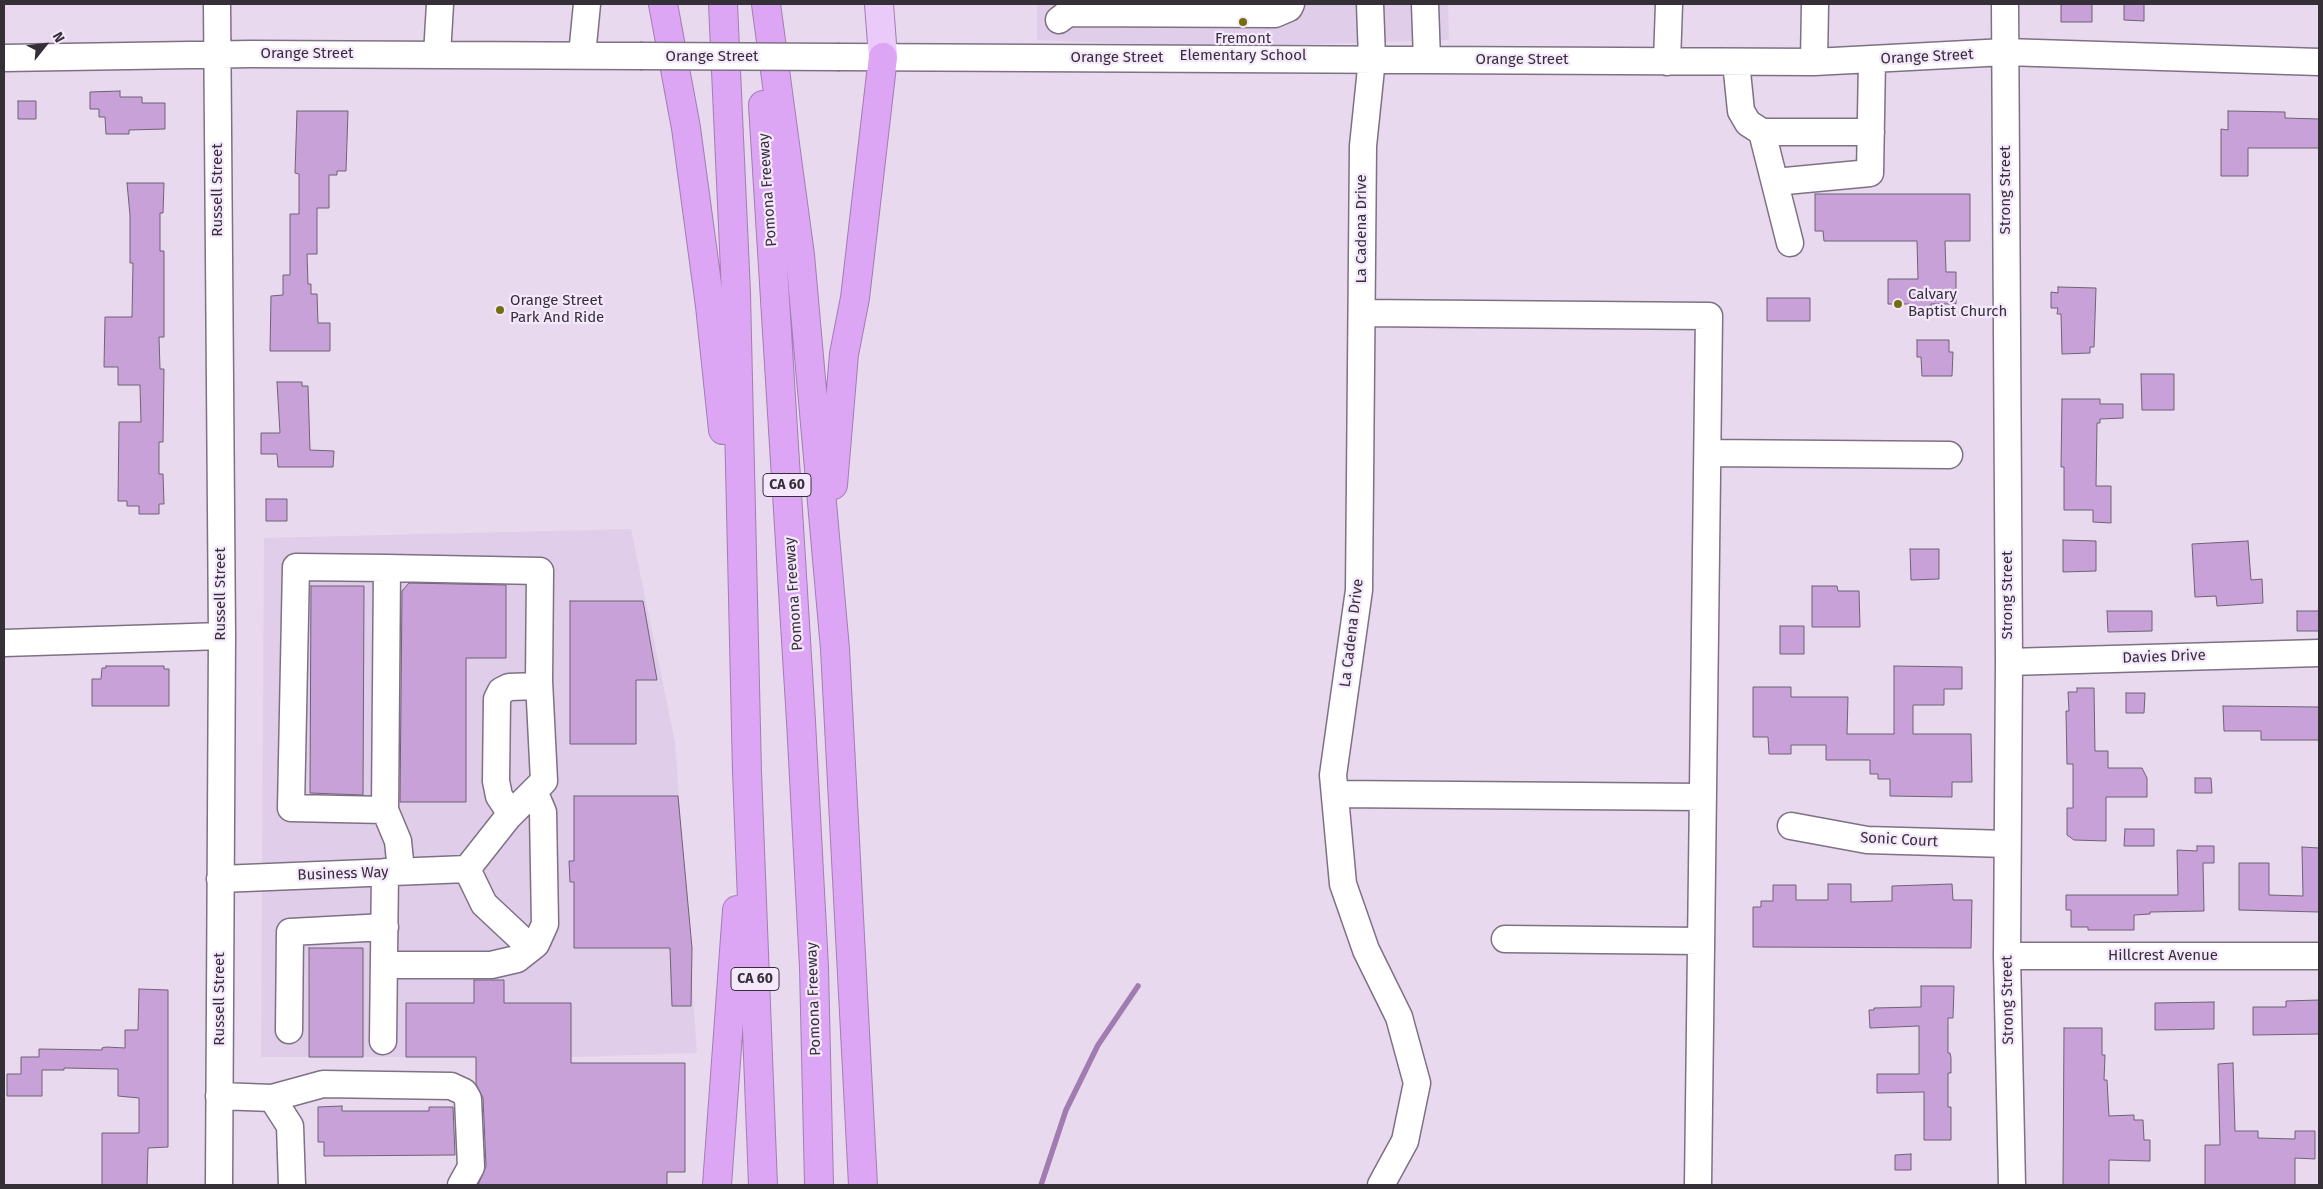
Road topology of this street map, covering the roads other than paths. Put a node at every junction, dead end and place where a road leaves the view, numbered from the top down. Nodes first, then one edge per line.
1 (217, 4) edge
2 (440, 4) edge
3 (663, 4) edge
4 (723, 4) edge
5 (758, 4) edge
6 (766, 4) edge
7 (880, 4) edge
8 (1291, 4) edge
9 (1370, 4) edge
10 (1424, 4) edge
11 (1669, 4) edge
12 (1815, 4) edge
13 (2005, 4) edge
14 (584, 6) edge
15 (1060, 12) edge
16 (2005, 52) junction
17 (217, 54) junction
18 (437, 55) junction
19 (582, 55) junction
20 (883, 57) junction
21 (4, 58) edge
22 (1056, 58) junction
23 (1372, 59) junction
24 (1427, 60) junction
25 (1872, 60) junction
26 (1668, 62) junction
27 (1736, 62) junction
28 (1814, 62) junction
29 (2319, 62) edge
30 (1762, 132) junction
31 (1871, 132) junction
32 (1774, 182) junction
33 (1790, 243) dead end
34 (1362, 313) junction
35 (1708, 453) junction
36 (1949, 455) dead end
37 (387, 568) junction
38 (744, 620) junction
39 (222, 636) junction
40 (4, 643) edge
41 (834, 649) junction
42 (2319, 653) edge
43 (2009, 662) junction
44 (539, 686) junction
45 (747, 772) junction
46 (534, 790) junction
47 (1335, 794) junction
48 (1703, 796) junction
49 (385, 810) junction
50 (511, 814) junction
51 (1791, 826) dead end
52 (2007, 844) junction
53 (467, 869) junction
54 (393, 872) junction
55 (220, 879) junction
56 (384, 928) junction
57 (1505, 939) dead end
58 (1701, 941) junction
59 (531, 948) junction
60 (2007, 956) junction
61 (2319, 956) edge
62 (384, 965) junction
63 (289, 1030) dead end
64 (383, 1041) dead end
65 (857, 1041) junction
66 (219, 1096) junction
67 (272, 1098) junction
68 (219, 1185) edge
69 (292, 1185) edge
70 (461, 1185) edge
71 (717, 1185) edge
72 (763, 1185) edge
73 (819, 1185) edge
74 (863, 1185) edge
75 (873, 1185) edge
76 (1382, 1185) edge
77 (1698, 1185) edge
78 (2012, 1185) edge

1 - 17 street, Russell Street
2 - 18 street
3 - 38 highway
4 - 38 highway, CA 60
5 - 73 highway, Pomona Freeway / CA 60
6 - 41 highway
7 - 20 main road
8 - 15 street
9 - 23 street, La Cadena Drive
10 - 24 street
11 - 26 street
12 - 28 street
13 - 16 street, Strong Street
14 - 19 street
15 - 22 street
16 - 25 street, Orange Street
16 - 29 street, Orange Street
16 - 43 street, Strong Street
17 - 18 street, Orange Street
17 - 21 street, Orange Street
17 - 39 street, Russell Street
18 - 19 street, Orange Street
19 - 20 street, Orange Street, bridge
20 - 22 street, Orange Street
20 - 41 highway
22 - 23 street, Orange Street
23 - 24 street, Orange Street
23 - 34 street, La Cadena Drive
24 - 26 street, Orange Street
25 - 28 street, Orange Street
25 - 31 street
26 - 27 street, Orange Street
27 - 28 street, Orange Street
27 - 30 street
30 - 31 street
30 - 32 street
31 - 32 street
32 - 33 street
34 - 35 street
34 - 47 street, La Cadena Drive
35 - 36 street
35 - 48 street
37 - 44 street
37 - 49 street
37 - 49 street
38 - 45 highway, CA 60
39 - 40 street
39 - 55 street, Russell Street
41 - 65 highway
42 - 43 street, Davies Drive
43 - 52 street, Strong Street
44 - 46 street
44 - 50 street
45 - 71 highway
45 - 72 highway, CA 60
46 - 50 street
46 - 59 street
47 - 48 street
47 - 76 street, La Cadena Drive
48 - 58 street
49 - 54 street
50 - 53 street
51 - 52 street, Sonic Court
52 - 60 street, Strong Street
53 - 54 street, Business Way
53 - 59 street
54 - 55 street, Business Way
54 - 56 street
55 - 66 street, Russell Street
56 - 62 street
56 - 63 street
57 - 58 street
58 - 77 street
59 - 62 street
60 - 61 street, Hillcrest Avenue
60 - 78 street, Strong Street
62 - 64 street
65 - 74 highway
65 - 75 highway
66 - 67 street
66 - 68 street, Russell Street
67 - 69 street
67 - 70 street

